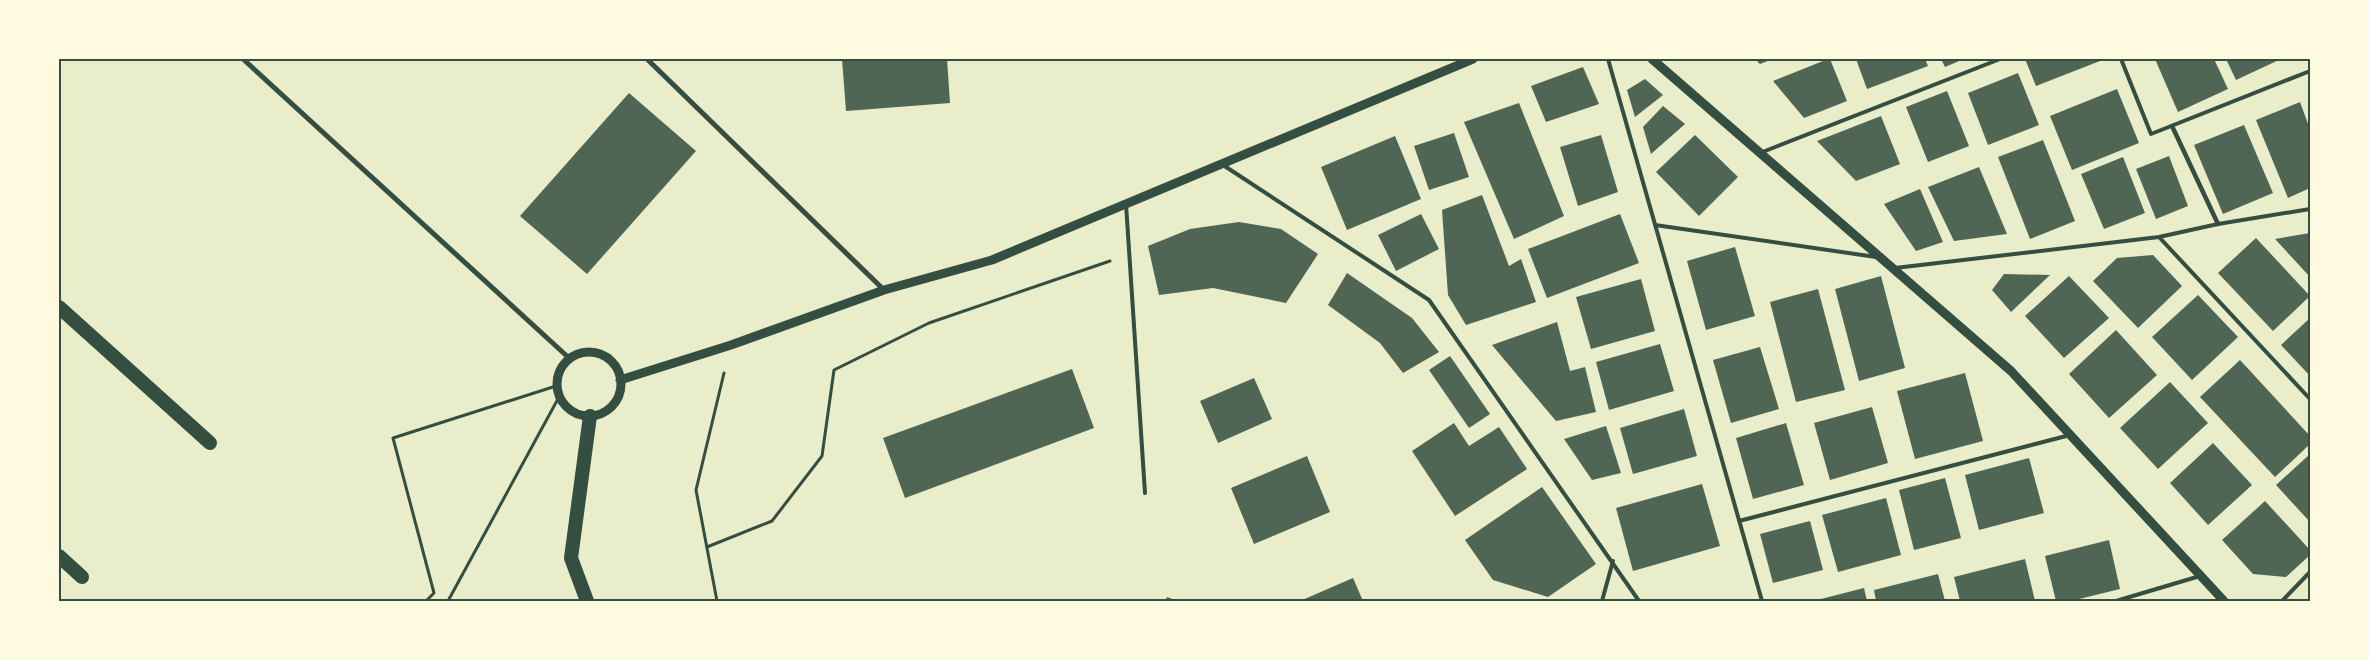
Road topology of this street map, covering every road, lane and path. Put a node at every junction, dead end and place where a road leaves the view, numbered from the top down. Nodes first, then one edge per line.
1 (243, 59) edge
2 (647, 59) edge
3 (1473, 59) edge
4 (1608, 59) edge
5 (1652, 59) edge
6 (2000, 59) edge
7 (2121, 59) edge
8 (2310, 71) edge
9 (2172, 126) junction
10 (1760, 152) junction
11 (1221, 164) junction
12 (1126, 204) junction
13 (2310, 209) edge
14 (2218, 224) junction
15 (1655, 225) junction
16 (2159, 237) junction
17 (1130, 255) junction
18 (1881, 258) junction
19 (1893, 268) junction
20 (884, 290) junction
21 (59, 306) edge
22 (731, 346) junction
23 (569, 358) junction
24 (620, 380) junction
25 (556, 386) junction
26 (559, 397) junction
27 (2310, 399) edge
28 (590, 416) junction
29 (2070, 434) junction
30 (210, 443) dead end
31 (1145, 493) dead end
32 (1739, 521) junction
33 (707, 547) junction
34 (59, 556) edge
35 (1613, 561) junction
36 (2310, 572) edge
37 (2200, 576) junction
38 (82, 577) dead end
39 (426, 601) edge
40 (448, 601) edge
41 (587, 601) edge
42 (717, 601) edge
43 (1602, 601) edge
44 (1639, 601) edge
45 (1762, 601) edge
46 (2116, 601) edge
47 (2224, 601) edge
48 (2282, 601) edge

1 - 23 street
2 - 20 street
3 - 11 street
4 - 15 lane
5 - 10 street
6 - 10 lane
7 - 9 lane
8 - 9 lane
9 - 14 street
10 - 18 street
11 - 12 street
11 - 35 lane
12 - 17 lane
12 - 20 street
13 - 14 lane
14 - 16 lane
15 - 18 lane
15 - 32 lane
16 - 19 lane
16 - 27 lane
17 - 31 lane
17 - 33 path
18 - 19 street
19 - 29 street
20 - 22 street
21 - 30 highway
22 - 24 street
22 - 33 path
23 - 24 street
23 - 25 street
24 - 28 street
25 - 26 street
25 - 39 path
26 - 28 street
26 - 40 path
28 - 41 highway
29 - 32 lane
29 - 37 street
32 - 45 lane
33 - 42 path
34 - 38 highway
35 - 43 lane
35 - 44 lane
36 - 48 lane
37 - 46 lane
37 - 47 street

